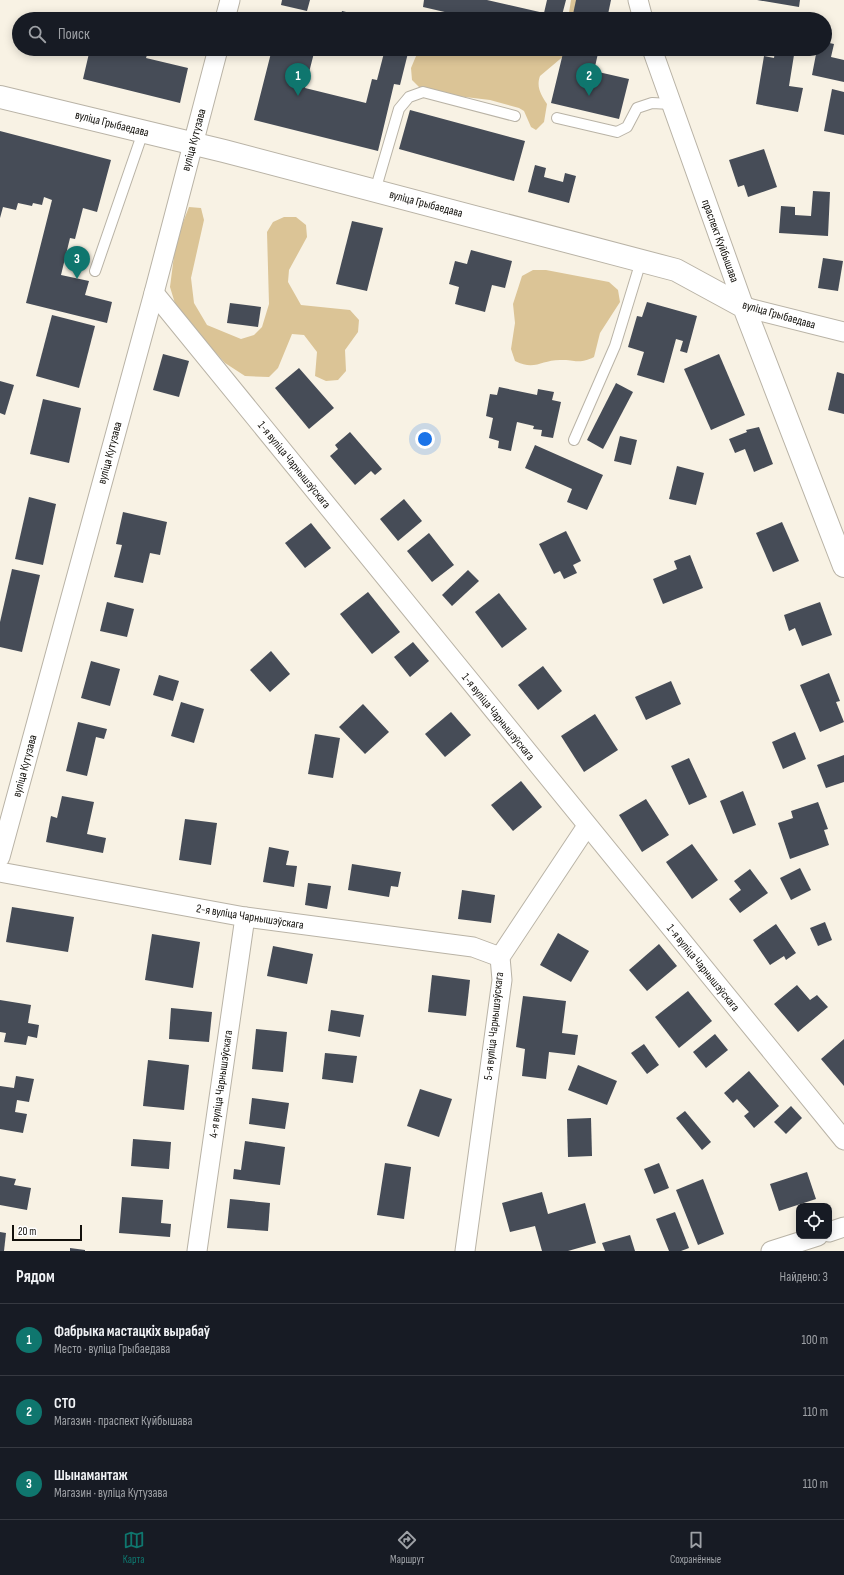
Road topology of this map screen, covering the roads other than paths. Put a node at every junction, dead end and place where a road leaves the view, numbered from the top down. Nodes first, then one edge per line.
1 (230, 0) edge
2 (638, 0) edge
3 (227, 12) edge
4 (641, 12) edge
5 (216, 56) edge
6 (654, 56) edge
7 (0, 97) edge
8 (671, 104) junction
9 (515, 116) dead end
10 (557, 118) dead end
11 (144, 132) junction
12 (193, 144) junction
13 (375, 191) junction
14 (641, 261) junction
15 (95, 271) dead end
16 (154, 293) junction
17 (744, 306) junction
18 (844, 332) edge
19 (574, 440) dead end
20 (844, 566) edge
21 (587, 826) junction
22 (0, 857) edge
23 (0, 872) edge
24 (245, 918) junction
25 (500, 957) junction
26 (844, 1140) edge
27 (844, 1227) edge
28 (832, 1231) edge
29 (809, 1239) edge
30 (197, 1251) edge
31 (465, 1251) edge
32 (771, 1251) edge

1 - 3 street
2 - 4 street
5 - 12 street, вуліца Кутузава
6 - 8 street, праспект Куйбышава
7 - 11 street, вуліца Грыбаедава
8 - 10 lane
8 - 17 street, праспект Куйбышава
9 - 13 lane
11 - 12 street, вуліца Грыбаедава
11 - 15 lane
12 - 13 street, вуліца Грыбаедава
12 - 16 street, вуліца Кутузава
13 - 14 street, вуліца Грыбаедава
14 - 17 street, вуліца Грыбаедава
14 - 19 lane
16 - 21 street, 1-я вуліца Чарнышэўскага
16 - 22 street, вуліца Кутузава
17 - 18 street, вуліца Грыбаедава
17 - 20 street, праспект Куйбышава
21 - 25 street, 5-я вуліца Чарнышэўскага
21 - 26 street, 1-я вуліца Чарнышэўскага
23 - 24 street, 2-я вуліца Чарнышэўскага
24 - 25 street, 2-я вуліца Чарнышэўскага
24 - 30 street, 4-я вуліца Чарнышэўскага
25 - 31 street, 5-я вуліца Чарнышэўскага
27 - 28 street
29 - 32 street

